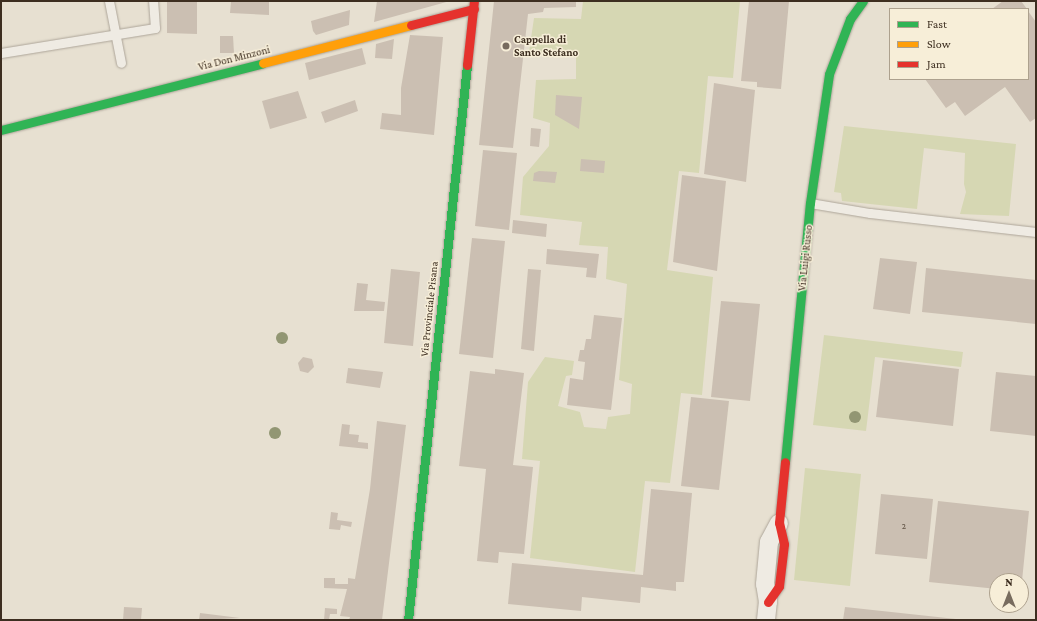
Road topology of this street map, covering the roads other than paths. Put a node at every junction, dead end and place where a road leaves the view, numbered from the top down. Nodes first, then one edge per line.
1 (110, 1) edge
2 (154, 1) edge
3 (862, 1) edge
4 (474, 5) edge
5 (116, 34) junction
6 (1, 53) edge
7 (121, 62) dead end
8 (1, 130) edge
9 (810, 203) junction
10 (1036, 232) edge
11 (779, 523) joint
12 (408, 620) edge
13 (766, 620) edge

1 - 5 lane
2 - 5 lane
3 - 9 street, Via Luigi Russo
4 - 8 street, Via Don Minzoni
4 - 12 street, Via Provinciale Pisana
5 - 6 lane
5 - 7 lane
9 - 10 lane
9 - 11 street, Via Luigi Russo
11 - 13 street, Via Luigi Russo

